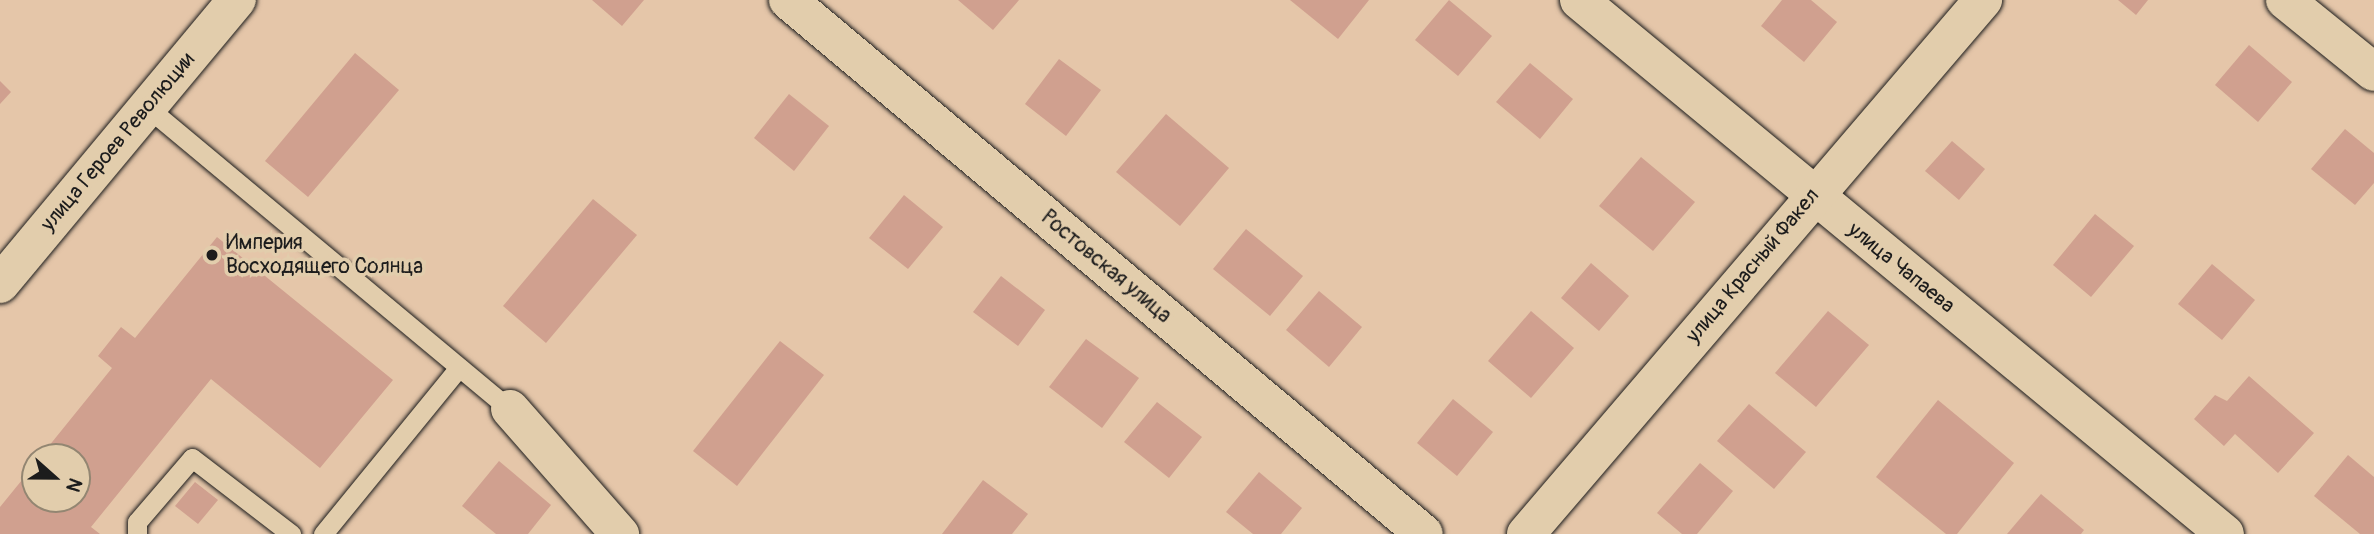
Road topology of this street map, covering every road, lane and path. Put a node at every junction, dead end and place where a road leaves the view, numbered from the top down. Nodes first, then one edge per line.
1 (237, 0) edge
2 (788, 0) edge
3 (1579, 0) edge
4 (1983, 0) edge
5 (2285, 0) edge
6 (2374, 72) edge
7 (146, 107) junction
8 (1812, 195) junction
9 (0, 285) edge
10 (459, 367) junction
11 (510, 410) joint
12 (137, 534) edge
13 (291, 534) edge
14 (323, 534) edge
15 (620, 534) edge
16 (1424, 534) edge
17 (1526, 534) edge
18 (2225, 534) edge

1 - 7 street, улица Героев Революции
2 - 16 street, Ростовская улица
3 - 8 street, улица Чапаева
4 - 8 street, улица Красный Факел
5 - 6 street
7 - 9 street, улица Героев Революции
7 - 10 lane
8 - 17 street, улица Красный Факел
8 - 18 street, улица Чапаева
10 - 11 lane
10 - 14 lane
11 - 15 street
12 - 13 lane

